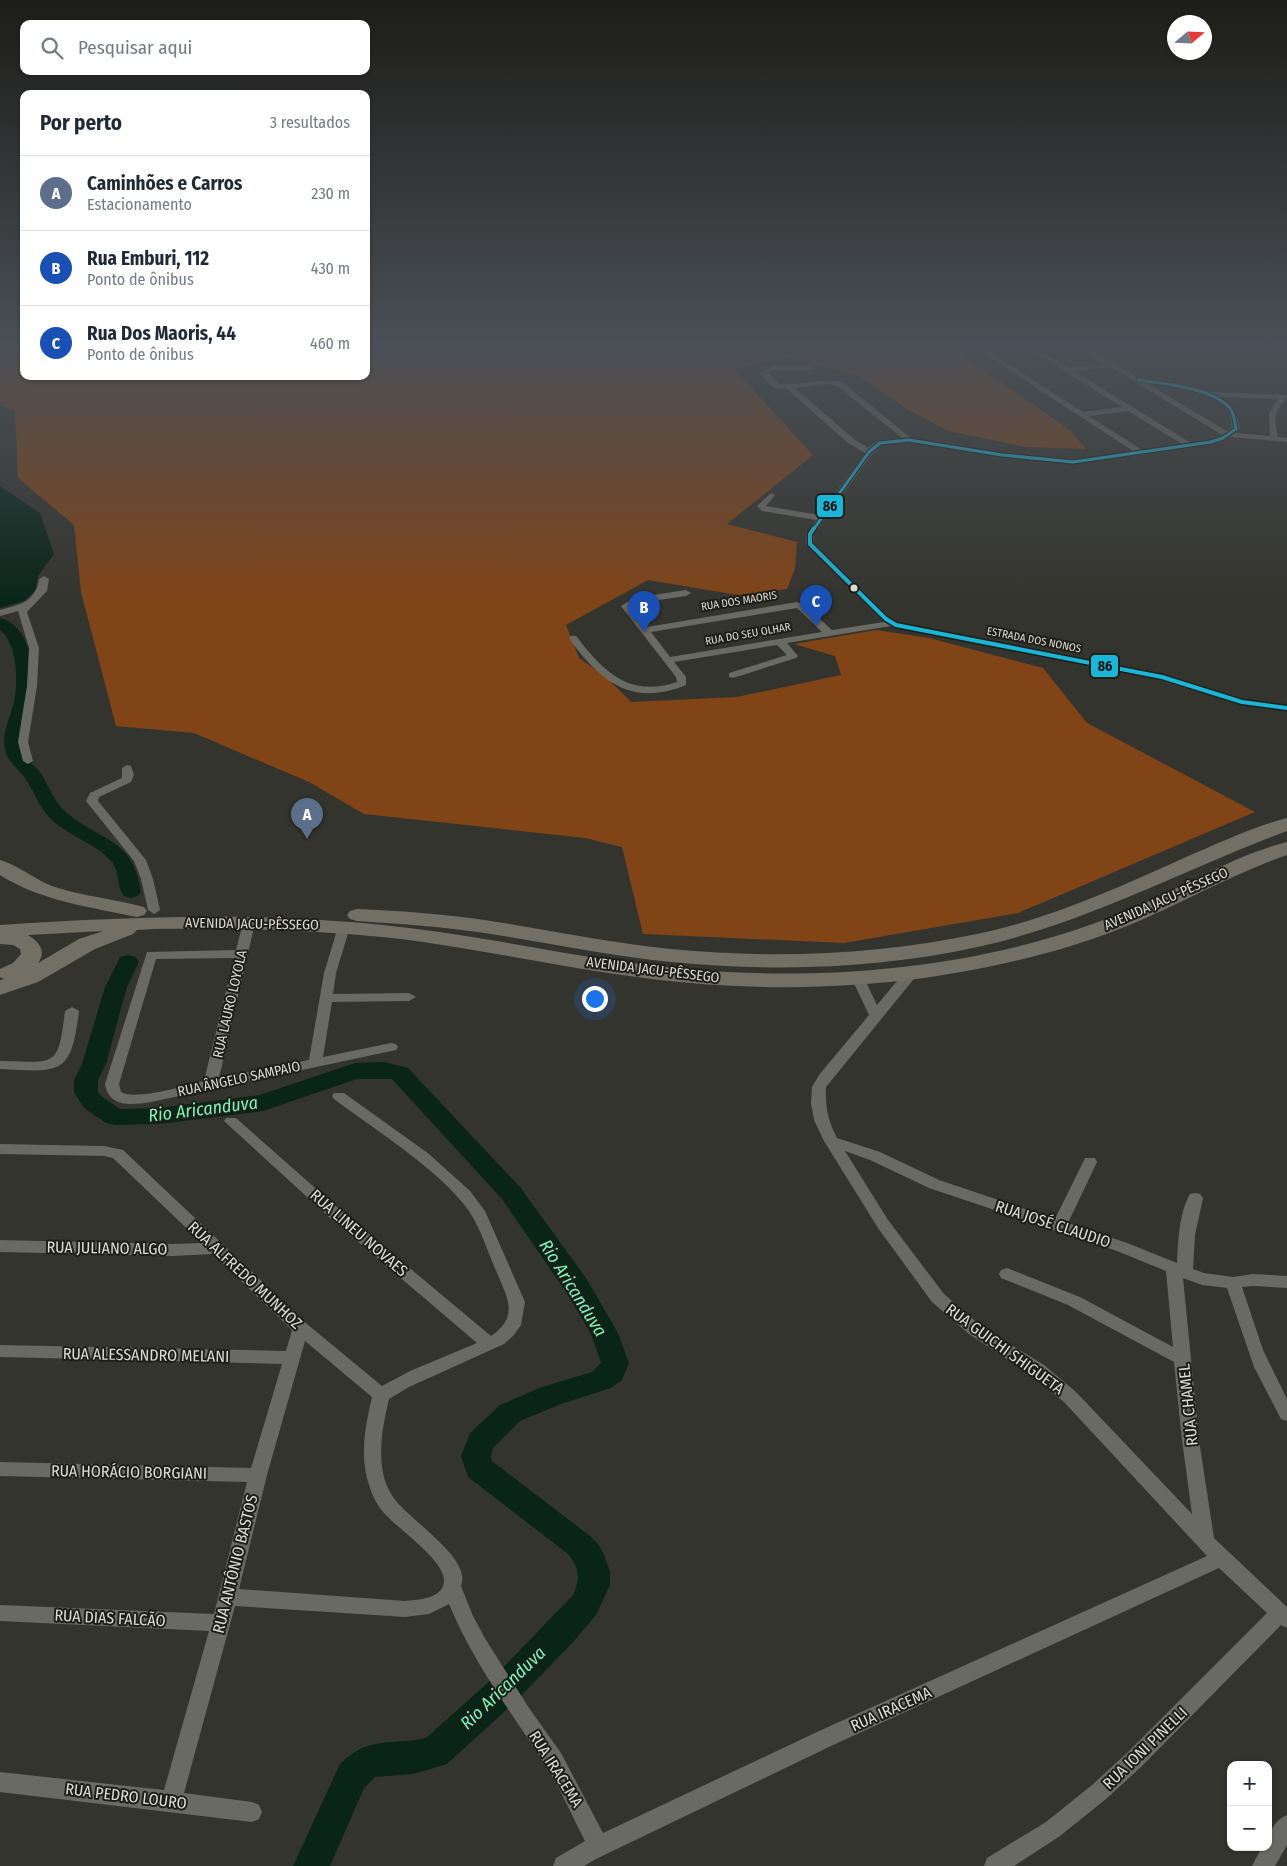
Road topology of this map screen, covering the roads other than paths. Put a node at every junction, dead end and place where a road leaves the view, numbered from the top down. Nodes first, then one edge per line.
1 (841, 432) edge
2 (898, 432) edge
3 (1110, 432) edge
4 (1168, 432) edge
5 (1233, 432) joint
6 (1273, 432) edge
7 (1274, 438) junction
8 (908, 440) junction
9 (1287, 440) edge
10 (1189, 445) junction
11 (869, 452) junction
12 (1139, 452) junction
13 (771, 495) dead end
14 (821, 518) junction
15 (44, 579) dead end
16 (686, 593) dead end
17 (28, 605) junction
18 (1, 613) edge
19 (892, 623) junction
20 (644, 630) junction
21 (828, 632) junction
22 (573, 638) dead end
23 (779, 641) junction
24 (668, 660) junction
25 (733, 675) dead end
26 (1287, 708) edge
27 (28, 761) dead end
28 (127, 768) dead end
29 (1287, 824) edge
30 (1287, 848) edge
31 (0, 866) edge
32 (146, 915) junction
33 (0, 919) edge
34 (249, 923) junction
35 (344, 928) junction
36 (0, 931) edge
37 (0, 938) edge
38 (242, 954) junction
39 (912, 972) junction
40 (0, 976) edge
41 (857, 977) junction
42 (0, 988) edge
43 (410, 997) dead end
44 (325, 998) junction
45 (72, 1011) dead end
46 (876, 1016) junction
47 (391, 1047) dead end
48 (315, 1063) junction
49 (0, 1065) edge
50 (210, 1085) junction
51 (339, 1096) dead end
52 (231, 1120) dead end
53 (831, 1141) junction
54 (0, 1148) edge
55 (1090, 1162) dead end
56 (1195, 1198) dead end
57 (1060, 1225) junction
58 (0, 1246) edge
59 (215, 1248) junction
60 (1179, 1270) junction
61 (1006, 1274) dead end
62 (1285, 1279) edge
63 (1233, 1283) junction
64 (301, 1328) junction
65 (489, 1344) junction
66 (0, 1351) edge
67 (292, 1358) junction
68 (1183, 1359) junction
69 (381, 1395) junction
70 (1287, 1414) edge
71 (0, 1469) edge
72 (258, 1475) junction
73 (1206, 1542) junction
74 (1222, 1558) junction
75 (452, 1588) junction
76 (228, 1597) junction
77 (0, 1613) edge
78 (1284, 1616) edge
79 (221, 1623) junction
80 (0, 1782) edge
81 (171, 1801) junction
82 (252, 1812) dead end
83 (1287, 1825) edge
84 (599, 1846) junction
85 (1003, 1864) edge
86 (564, 1866) edge
87 (1263, 1866) edge

1 - 11 street
2 - 8 street
3 - 12 street
4 - 10 street
5 - 7 street
5 - 10 street
6 - 7 street
7 - 9 street
8 - 11 street
8 - 12 street
10 - 12 street
11 - 14 street
13 - 14 street
14 - 19 street
15 - 17 street
16 - 20 street
17 - 18 street
17 - 27 street
19 - 21 street, RUA DO SEU OLHAR
19 - 26 street, ESTRADA DOS NONOS
20 - 21 street, RUA DOS MAORIS
20 - 24 street
21 - 23 street, RUA DO SEU OLHAR
22 - 24 street
23 - 24 street, RUA DO SEU OLHAR
23 - 25 street
28 - 32 street
29 - 32 highway, AVENIDA JACU-PÊSSEGO
30 - 39 highway, AVENIDA JACU-PÊSSEGO
31 - 32 highway
32 - 33 highway, AVENIDA JACU-PÊSSEGO
32 - 34 highway, AVENIDA JACU-PÊSSEGO
32 - 36 highway, AVENIDA JACU-PÊSSEGO
32 - 42 highway
34 - 35 highway, AVENIDA JACU-PÊSSEGO
34 - 38 street, RUA LAURO LOYOLA
35 - 41 highway, AVENIDA JACU-PÊSSEGO
35 - 44 street
37 - 40 highway
38 - 50 street, RUA LAURO LOYOLA
38 - 50 street, RUA ÂNGELO SAMPAIO
39 - 41 highway, AVENIDA JACU-PÊSSEGO
39 - 46 street, RUA GUICHI SHIGUETA
41 - 46 street
43 - 44 street
44 - 48 street
45 - 49 street
46 - 53 street, RUA GUICHI SHIGUETA
47 - 48 street, RUA ÂNGELO SAMPAIO
48 - 50 street, RUA ÂNGELO SAMPAIO
51 - 65 street
52 - 65 street, RUA LINEU NOVAES
53 - 57 street, RUA JOSÉ CLAUDIO
53 - 73 street, RUA GUICHI SHIGUETA
54 - 59 street, RUA ALFREDO MUNHOZ
55 - 57 street
56 - 60 street, RUA CHAMEL
57 - 60 street, RUA JOSÉ CLAUDIO
58 - 59 street, RUA JULIANO ALGO
59 - 64 street, RUA ALFREDO MUNHOZ
60 - 63 street, RUA JOSÉ CLAUDIO
60 - 68 street, RUA CHAMEL
61 - 68 street
62 - 63 street, RUA JOSÉ CLAUDIO
63 - 70 street
64 - 67 street, RUA ANTÔNIO BASTOS
64 - 69 street, RUA ALFREDO MUNHOZ
65 - 69 street
66 - 67 street, RUA ALESSANDRO MELANI
67 - 72 street, RUA ANTÔNIO BASTOS
68 - 73 street, RUA CHAMEL
69 - 75 street, RUA IRACEMA
71 - 72 street, RUA HORÁCIO BORGIANI
72 - 76 street, RUA ANTÔNIO BASTOS
73 - 74 street, RUA GUICHI SHIGUETA
74 - 78 street, RUA GUICHI SHIGUETA
74 - 84 street, RUA IRACEMA
75 - 76 street
75 - 84 street, RUA IRACEMA
76 - 79 street, RUA ANTÔNIO BASTOS
77 - 79 street, RUA DIAS FALCÃO
78 - 85 street, RUA IONI PINELLI
79 - 81 street, RUA ANTÔNIO BASTOS
80 - 81 street, RUA PEDRO LOURO
81 - 82 street, RUA PEDRO LOURO
83 - 87 street
84 - 86 street, RUA IRACEMA

